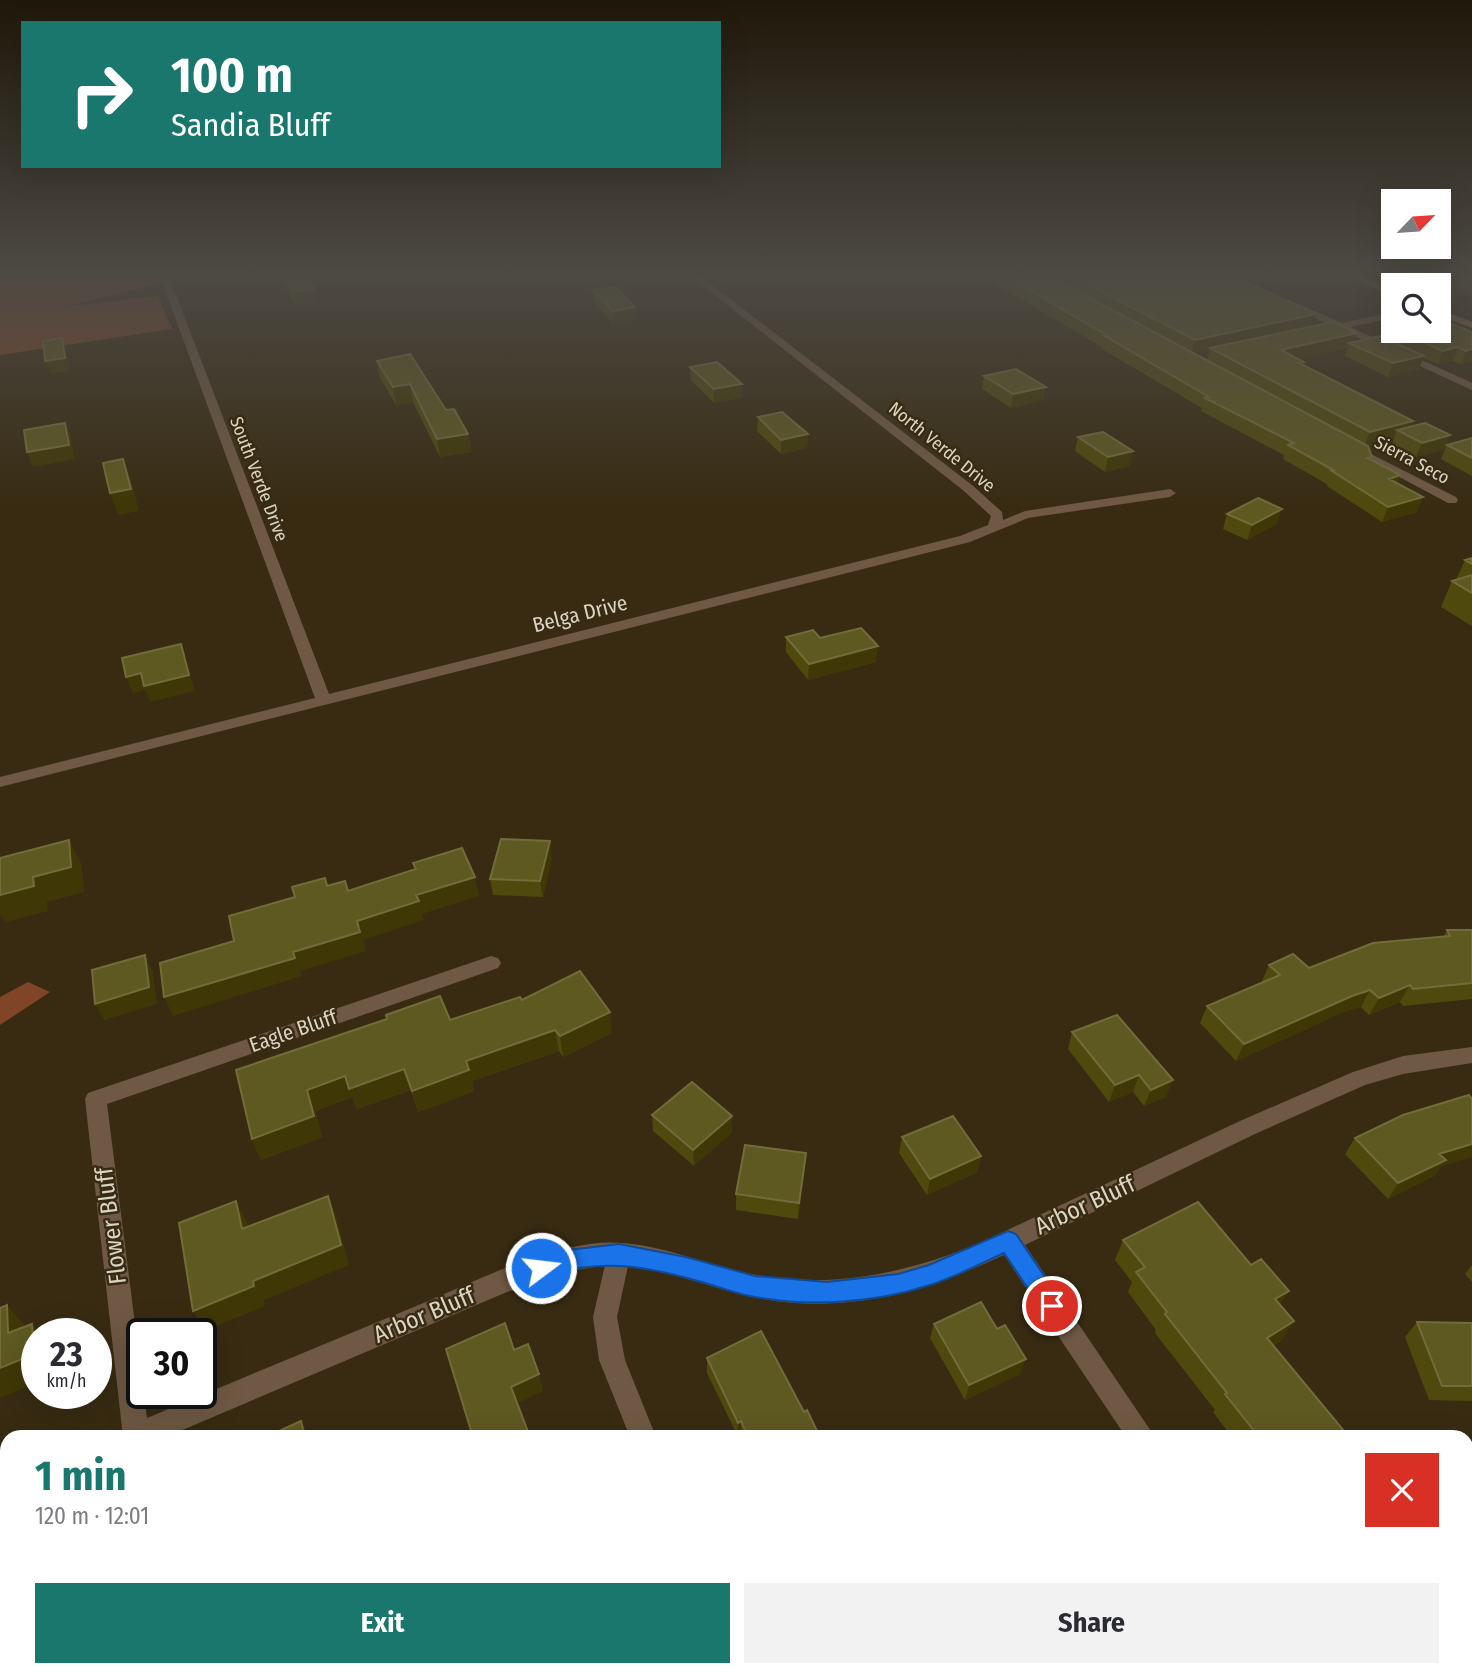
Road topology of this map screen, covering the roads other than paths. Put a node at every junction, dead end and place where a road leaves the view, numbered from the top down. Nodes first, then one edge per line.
1 (191, 349) edge
2 (789, 349) edge
3 (1390, 349) edge
4 (1472, 387) edge
5 (1343, 443) edge
6 (1170, 493) dead end
7 (1452, 500) dead end
8 (994, 525) junction
9 (323, 700) junction
10 (0, 782) edge
11 (491, 963) dead end
12 (1472, 1055) edge
13 (96, 1099) joint
14 (1008, 1241) junction
15 (619, 1254) junction
16 (135, 1430) edge
17 (150, 1430) edge
18 (640, 1430) edge
19 (1137, 1430) edge

1 - 9 street, South Verde Drive
2 - 8 street, North Verde Drive
3 - 4 street
5 - 7 street, Sierra Seco
6 - 8 street, Belga Drive
8 - 9 street, Belga Drive
9 - 10 street, Belga Drive
11 - 13 street, Eagle Bluff
12 - 14 street, Arbor Bluff
13 - 16 street, Flower Bluff
14 - 15 street, Arbor Bluff
14 - 19 street
15 - 17 street, Arbor Bluff
15 - 18 street

